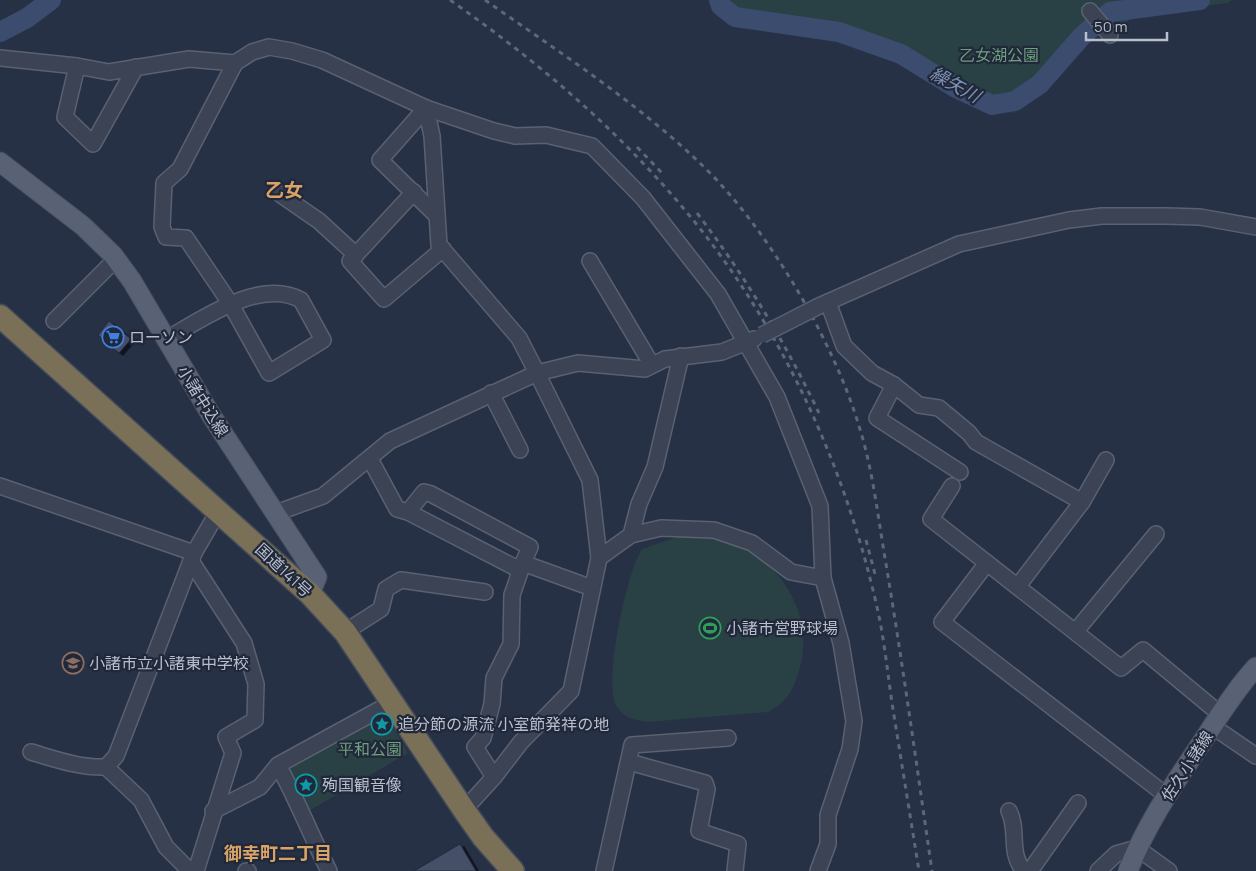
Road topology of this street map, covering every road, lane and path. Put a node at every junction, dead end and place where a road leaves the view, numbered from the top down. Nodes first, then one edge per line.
1 (1090, 11) dead end
2 (1110, 35) dead end
3 (0, 58) edge
4 (235, 63) junction
5 (77, 66) junction
6 (136, 67) junction
7 (426, 108) junction
8 (0, 162) edge
9 (414, 192) junction
10 (280, 194) dead end
11 (437, 216) junction
12 (1256, 227) edge
13 (443, 249) junction
14 (356, 255) junction
15 (116, 259) junction
16 (590, 261) dead end
17 (230, 303) junction
18 (823, 304) junction
19 (0, 316) edge
20 (54, 321) dead end
21 (165, 340) junction
22 (746, 344) junction
23 (682, 356) junction
24 (652, 365) junction
25 (538, 373) junction
26 (894, 385) junction
27 (491, 393) junction
28 (520, 450) dead end
29 (370, 459) junction
30 (1106, 460) dead end
31 (960, 472) dead end
32 (0, 486) edge
33 (952, 486) dead end
34 (1082, 502) junction
35 (219, 510) junction
36 (408, 512) junction
37 (276, 513) junction
38 (1156, 534) dead end
39 (631, 535) junction
40 (192, 557) junction
41 (599, 558) junction
42 (987, 563) junction
43 (522, 566) junction
44 (823, 578) junction
45 (1018, 586) junction
46 (592, 588) junction
47 (485, 592) dead end
48 (310, 594) junction
49 (1076, 631) junction
50 (345, 632) junction
51 (1256, 667) edge
52 (393, 702) junction
53 (1216, 720) junction
54 (728, 738) dead end
55 (31, 752) dead end
56 (1256, 756) edge
57 (629, 762) junction
58 (278, 765) junction
59 (106, 767) junction
60 (494, 777) junction
61 (1167, 796) junction
62 (1078, 802) dead end
63 (464, 810) junction
64 (213, 811) junction
65 (1009, 811) dead end
66 (1137, 848) junction
67 (190, 871) edge
68 (196, 871) edge
69 (329, 871) edge
70 (514, 871) edge
71 (604, 871) edge
72 (734, 871) edge
73 (818, 871) edge
74 (1024, 871) edge
75 (1030, 871) edge
76 (1098, 871) edge
77 (1128, 871) edge
78 (1169, 871) edge

1 - 2 street
3 - 5 street
4 - 6 street
4 - 7 street
4 - 17 street
5 - 6 street
5 - 6 street
7 - 9 street
7 - 11 street
7 - 22 street
8 - 15 main road, 小諸中込線
9 - 11 street
9 - 14 street
10 - 14 street
11 - 13 street
12 - 18 street
13 - 14 street
13 - 25 street
15 - 20 street
15 - 21 main road, 小諸中込線
16 - 24 street
17 - 17 street
17 - 21 street
18 - 22 street, bridge
18 - 26 street
19 - 35 highway, 国道141号
21 - 37 main road, 小諸中込線
22 - 23 street
22 - 44 street
23 - 24 street
23 - 39 street
24 - 25 street
25 - 27 street
25 - 41 street
26 - 31 street
26 - 34 street
27 - 28 street
27 - 29 street
29 - 36 street
29 - 37 street
30 - 34 street
32 - 40 street
33 - 42 street
34 - 45 street
35 - 40 street
35 - 48 highway, 国道141号
36 - 43 street
36 - 43 street
37 - 48 main road, 小諸中込線
38 - 49 street
39 - 41 street
39 - 44 street
40 - 59 street
40 - 64 street
41 - 46 street
42 - 45 street
42 - 61 street
43 - 46 street
43 - 60 street
44 - 73 street
45 - 49 street
46 - 60 street
47 - 50 street
48 - 50 highway, 国道141号
49 - 53 street
50 - 52 highway, 国道141号
51 - 53 main road, 佐久小諸線
52 - 58 street
52 - 63 highway, 国道141号
53 - 56 street
53 - 61 main road, 佐久小諸線
54 - 57 street
55 - 59 street
57 - 71 street
57 - 72 street
58 - 64 street
58 - 69 street
59 - 67 street
60 - 63 street
61 - 66 main road, 佐久小諸線
62 - 75 street
63 - 70 highway, 国道141号
64 - 68 street
65 - 74 street
66 - 76 street
66 - 77 main road, 佐久小諸線
66 - 78 street

